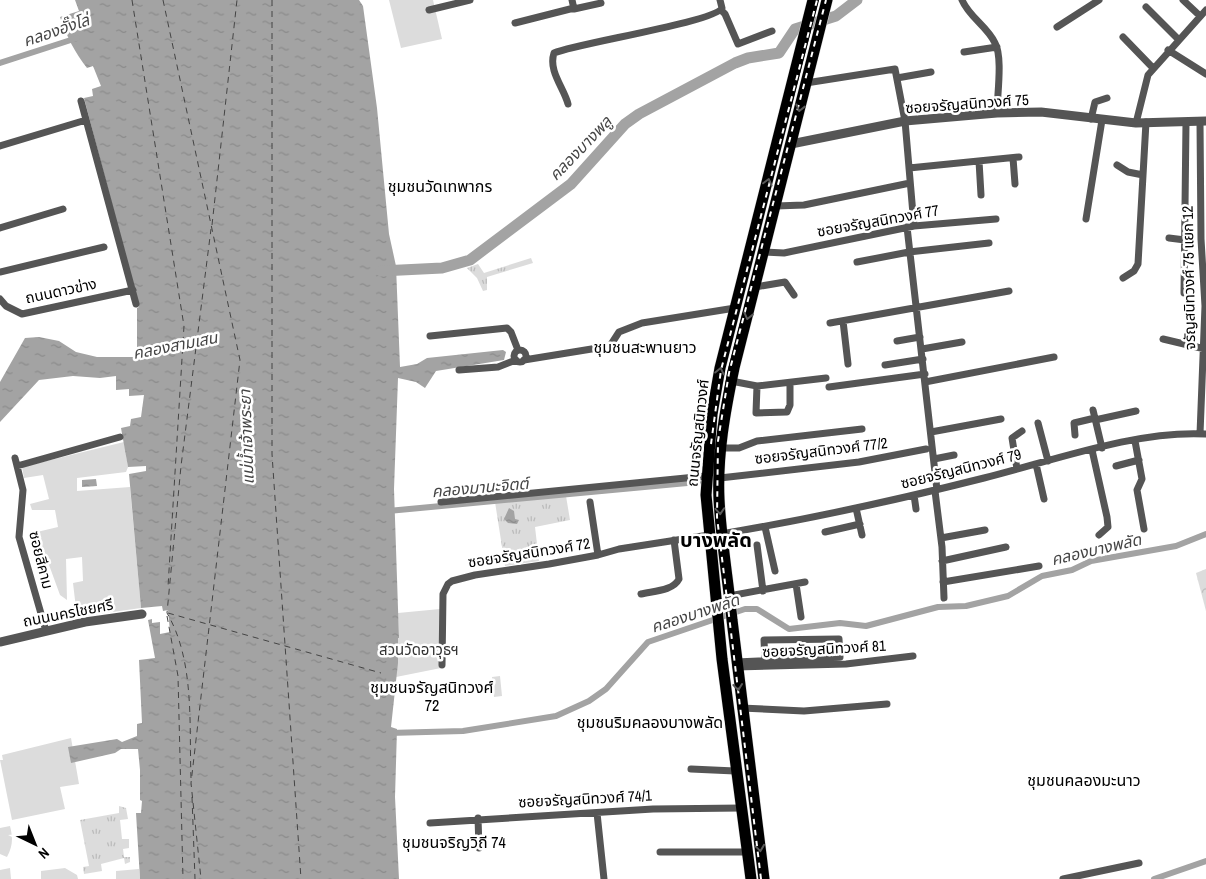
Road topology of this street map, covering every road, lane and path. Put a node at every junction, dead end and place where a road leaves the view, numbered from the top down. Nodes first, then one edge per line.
1 (470, 0) edge
2 (813, 0) edge
3 (827, 0) edge
4 (962, 0) edge
5 (1084, 0) edge
6 (1099, 0) edge
7 (1183, 0) edge
8 (722, 1) edge
9 (601, 2) dead end
10 (573, 4) edge
11 (1090, 6) junction
12 (1146, 7) dead end
13 (430, 10) dead end
14 (721, 10) junction
15 (1206, 10) edge
16 (1200, 16) junction
17 (515, 23) dead end
18 (1057, 27) dead end
19 (772, 31) dead end
20 (1123, 37) dead end
21 (1178, 39) junction
22 (997, 47) junction
23 (1168, 50) junction
24 (964, 52) dead end
25 (1153, 68) junction
26 (931, 72) dead end
27 (1206, 74) edge
28 (897, 78) junction
29 (806, 83) junction
30 (1107, 98) dead end
31 (81, 101) dead end
32 (568, 104) dead end
33 (997, 112) junction
34 (1091, 119) junction
35 (86, 120) junction
36 (1102, 120) junction
37 (905, 121) junction
38 (1146, 122) junction
39 (1186, 122) junction
40 (1203, 122) edge
41 (1136, 123) junction
42 (791, 144) junction
43 (0, 146) edge
44 (979, 161) junction
45 (1117, 165) dead end
46 (909, 168) junction
47 (1143, 175) junction
48 (910, 183) junction
49 (1015, 184) dead end
50 (982, 195) dead end
51 (776, 206) junction
52 (63, 209) dead end
53 (996, 219) dead end
54 (1086, 219) dead end
55 (910, 226) junction
56 (0, 228) edge
57 (1169, 238) dead end
58 (1185, 240) junction
59 (989, 243) dead end
60 (104, 247) dead end
61 (764, 252) junction
62 (909, 252) junction
63 (857, 262) dead end
64 (0, 272) edge
65 (1123, 278) dead end
66 (755, 287) junction
67 (133, 290) junction
68 (1009, 291) dead end
69 (1184, 293) dead end
70 (794, 295) dead end
71 (0, 298) edge
72 (136, 304) dead end
73 (916, 307) junction
74 (735, 308) junction
75 (843, 321) junction
76 (830, 323) dead end
77 (430, 336) dead end
78 (920, 337) junction
79 (1163, 339) dead end
80 (897, 341) dead end
81 (962, 342) dead end
82 (922, 349) junction
83 (1205, 349) edge
84 (518, 350) junction
85 (1054, 357) dead end
86 (923, 358) junction
87 (516, 360) junction
88 (524, 360) junction
89 (848, 364) dead end
90 (885, 365) dead end
91 (459, 370) dead end
92 (826, 378) dead end
93 (925, 378) junction
94 (731, 381) junction
95 (790, 382) junction
96 (1205, 385) edge
97 (757, 386) junction
98 (830, 387) dead end
99 (1093, 410) dead end
100 (1136, 411) dead end
101 (1001, 419) dead end
102 (1095, 419) junction
103 (1038, 423) dead end
104 (862, 429) dead end
105 (1022, 431) dead end
106 (931, 432) junction
107 (1203, 434) edge
108 (1075, 435) dead end
109 (120, 437) dead end
110 (1135, 441) junction
111 (721, 448) junction
112 (1102, 448) junction
113 (926, 449) dead end
114 (1092, 450) junction
115 (954, 455) dead end
116 (15, 458) dead end
117 (934, 459) junction
118 (1139, 460) junction
119 (1048, 461) junction
120 (1036, 464) junction
121 (17, 466) junction
122 (1116, 466) dead end
123 (1018, 469) junction
124 (706, 476) junction
125 (720, 478) junction
126 (936, 490) junction
127 (914, 495) junction
128 (1044, 499) dead end
129 (441, 502) dead end
130 (590, 502) dead end
131 (856, 508) junction
132 (916, 509) dead end
133 (860, 524) junction
134 (765, 527) junction
135 (1144, 529) dead end
136 (985, 530) dead end
137 (825, 532) dead end
138 (721, 534) junction
139 (862, 535) dead end
140 (1099, 535) dead end
141 (709, 537) junction
142 (941, 538) junction
143 (674, 542) junction
144 (756, 546) dead end
145 (1006, 547) dead end
146 (598, 556) junction
147 (942, 560) junction
148 (1039, 566) dead end
149 (775, 571) dead end
150 (805, 582) dead end
151 (943, 582) junction
152 (796, 584) junction
153 (763, 591) junction
154 (641, 594) dead end
155 (944, 598) dead end
156 (730, 601) junction
157 (142, 614) dead end
158 (801, 617) dead end
159 (46, 631) junction
160 (0, 642) edge
161 (912, 656) dead end
162 (765, 661) junction
163 (442, 665) dead end
164 (736, 665) junction
165 (887, 704) dead end
166 (741, 708) junction
167 (744, 732) junction
168 (731, 733) junction
169 (691, 769) dead end
170 (736, 771) junction
171 (742, 808) junction
172 (597, 812) junction
173 (478, 818) junction
174 (430, 823) dead end
175 (479, 848) dead end
176 (660, 852) dead end
177 (747, 852) junction
178 (1139, 863) dead end
179 (604, 879) edge
180 (751, 879) edge
181 (764, 879) edge
182 (1063, 879) edge

1 - 13 street
74 -> 2 main road, ถนนจรัญสนิทวงศ์
3 - 29 main road, ถนนจรัญสนิทวงศ์
4 - 22 street
5 - 11 street
6 - 11 street
7 - 16 street
8 - 14 street
9 - 10 street
10 - 17 street
11 - 18 street
12 - 21 street
14 - 19 street
14 - 32 street
15 - 16 street
16 - 21 street
20 - 25 street
21 - 23 street
22 - 24 street
22 - 33 street
23 - 25 street
23 - 27 street
25 - 41 street
26 - 28 street
28 - 29 street
28 - 37 street
29 -> 42 main road, ถนนจรัญสนิทวงศ์
30 - 34 street
31 - 35 street
33 - 34 street, ซอยจรัญสนิทวงศ์ 75
33 - 37 street, ซอยจรัญสนิทวงศ์ 75
34 - 36 street, ซอยจรัญสนิทวงศ์ 75
35 - 43 street
35 - 67 street
36 - 41 street, ซอยจรัญสนิทวงศ์ 75
36 - 54 street
37 - 42 street, ซอยจรัญสนิทวงศ์ 75
37 - 46 street
38 - 39 street, ซอยจรัญสนิทวงศ์ 75
38 - 41 street, ซอยจรัญสนิทวงศ์ 75
38 - 47 street
39 - 40 street, ซอยจรัญสนิทวงศ์ 75
39 - 58 street
40 - 83 street, จรัญสนิทวงศ์ 75 แยก 12
42 - 51 main road, ถนนจรัญสนิทวงศ์
44 - 46 street
44 - 49 street
44 - 50 street
45 - 47 street
46 - 48 street
47 - 65 street
48 - 51 street
48 - 55 street
51 - 61 main road, ถนนจรัญสนิทวงศ์
52 - 56 street
53 - 55 street, ซอยจรัญสนิทวงศ์ 77
55 - 61 street, ซอยจรัญสนิทวงศ์ 77
55 - 62 street
57 - 58 street
58 - 69 street
59 - 62 street
60 - 64 street
61 - 66 main road, ถนนจรัญสนิทวงศ์
62 - 63 street
62 - 73 street
66 - 70 street
66 -> 94 main road, ถนนจรัญสนิทวงศ์
67 - 71 street, ถนนดาวข่าง
67 - 72 street
68 - 73 street
73 - 75 street
73 - 78 street
74 - 88 street
124 -> 74 main road, ถนนจรัญสนิทวงศ์
75 - 76 street
75 - 89 street
77 - 84 street
78 - 80 street
78 - 82 street
79 - 83 street
81 - 82 street
82 - 86 street
83 - 96 street, จรัญสนิทวงศ์ 75 แยก 12
84 - 87 street
84 - 88 street
85 - 93 street
86 - 90 street
86 - 93 street
87 - 88 street
87 - 91 street
92 - 95 street
93 - 98 street
93 - 106 street
94 - 97 street
94 - 111 main road, ถนนจรัญสนิทวงศ์
95 - 97 street
95 - 97 street
96 - 107 street, จรัญสนิทวงศ์ 75 แยก 12
99 - 102 street
100 - 102 street
101 - 106 street
102 - 108 street
102 - 112 street
103 - 119 street
104 - 111 street
105 - 123 street
106 - 117 street
107 - 110 street, ซอยจรัญสนิทวงศ์ 79
109 - 121 street
110 - 112 street, ซอยจรัญสนิทวงศ์ 79
110 - 118 street
111 - 125 main road, ถนนจรัญสนิทวงศ์
112 - 114 street, ซอยจรัญสนิทวงศ์ 79
113 - 125 street, ซอยจรัญสนิทวงศ์ 77/2
114 - 119 street, ซอยจรัญสนิทวงศ์ 79
114 - 140 street
115 - 117 street
116 - 121 street, ซอยสีคาม
117 - 126 street
118 - 122 street
118 - 135 street
119 - 120 street, ซอยจรัญสนิทวงศ์ 79
120 - 123 street, ซอยจรัญสนิทวงศ์ 79
120 - 128 street
121 - 159 street, ซอยสีคาม
123 - 126 street, ซอยจรัญสนิทวงศ์ 79
124 - 129 street
124 - 141 main road, ถนนจรัญสนิทวงศ์
125 -> 138 main road, ถนนจรัญสนิทวงศ์
126 - 127 street, ซอยจรัญสนิทวงศ์ 79
126 - 142 street
127 - 131 street, ซอยจรัญสนิทวงศ์ 79
127 - 132 street
130 - 146 street
131 - 133 street
131 - 134 street, ซอยจรัญสนิทวงศ์ 79
133 - 137 street
133 - 139 street
134 - 138 street, ซอยจรัญสนิทวงศ์ 79
134 - 149 street
136 - 142 street
138 - 156 main road, ถนนจรัญสนิทวงศ์
141 - 143 street, ซอยจรัญสนิทวงศ์ 72
141 - 168 main road, ถนนจรัญสนิทวงศ์
142 - 147 street
143 - 146 street, ซอยจรัญสนิทวงศ์ 72
143 - 154 street
144 - 153 street
145 - 147 street
146 - 163 street, ซอยจรัญสนิทวงศ์ 72
147 - 151 street
148 - 151 street
150 - 152 street
151 - 155 street
152 - 153 street
152 - 158 street
153 - 156 street
156 - 164 main road, ถนนจรัญสนิทวงศ์
157 - 159 street, ถนนนครไชยศรี
159 - 160 street, ถนนนครไชยศรี
161 - 164 street, ซอยจรัญสนิทวงศ์ 81
162 - 162 street
162 - 164 street
164 -> 166 main road, ถนนจรัญสนิทวงศ์
165 - 166 street
166 - 167 main road, ถนนจรัญสนิทวงศ์
167 - 168 main road
167 -> 181 main road, ถนนจรัญสนิทวงศ์
168 - 170 main road, ถนนจรัญสนิทวงศ์
169 - 170 street
170 - 171 main road, ถนนจรัญสนิทวงศ์
171 - 172 street, ซอยจรัญสนิทวงศ์ 74/1
171 - 177 main road, ถนนจรัญสนิทวงศ์
172 - 173 street, ซอยจรัญสนิทวงศ์ 74/1
172 - 179 street
173 - 174 street, ซอยจรัญสนิทวงศ์ 74/1
173 - 175 street
176 - 177 street
177 - 180 main road, ถนนจรัญสนิทวงศ์
178 - 182 street

